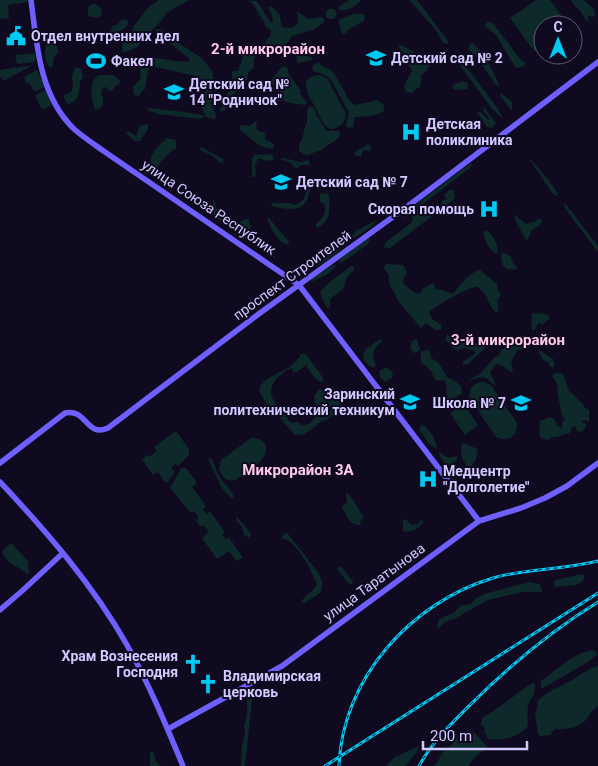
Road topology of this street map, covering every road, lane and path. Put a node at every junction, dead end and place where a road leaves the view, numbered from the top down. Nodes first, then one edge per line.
1 (31, 0) edge
2 (598, 62) edge
3 (299, 284) junction
4 (0, 463) edge
5 (598, 463) edge
6 (0, 482) edge
7 (479, 521) junction
8 (63, 553) junction
9 (0, 610) edge
10 (168, 729) junction
11 (183, 766) edge

1 - 3 street, улица Союза Республик
2 - 3 street, проспект Строителей
3 - 4 street, проспект Строителей
3 - 7 street, улица Союза Республик
5 - 7 street, улица Таратынова
6 - 8 street
7 - 10 street, улица Таратынова
8 - 9 street
8 - 10 street
10 - 11 street

